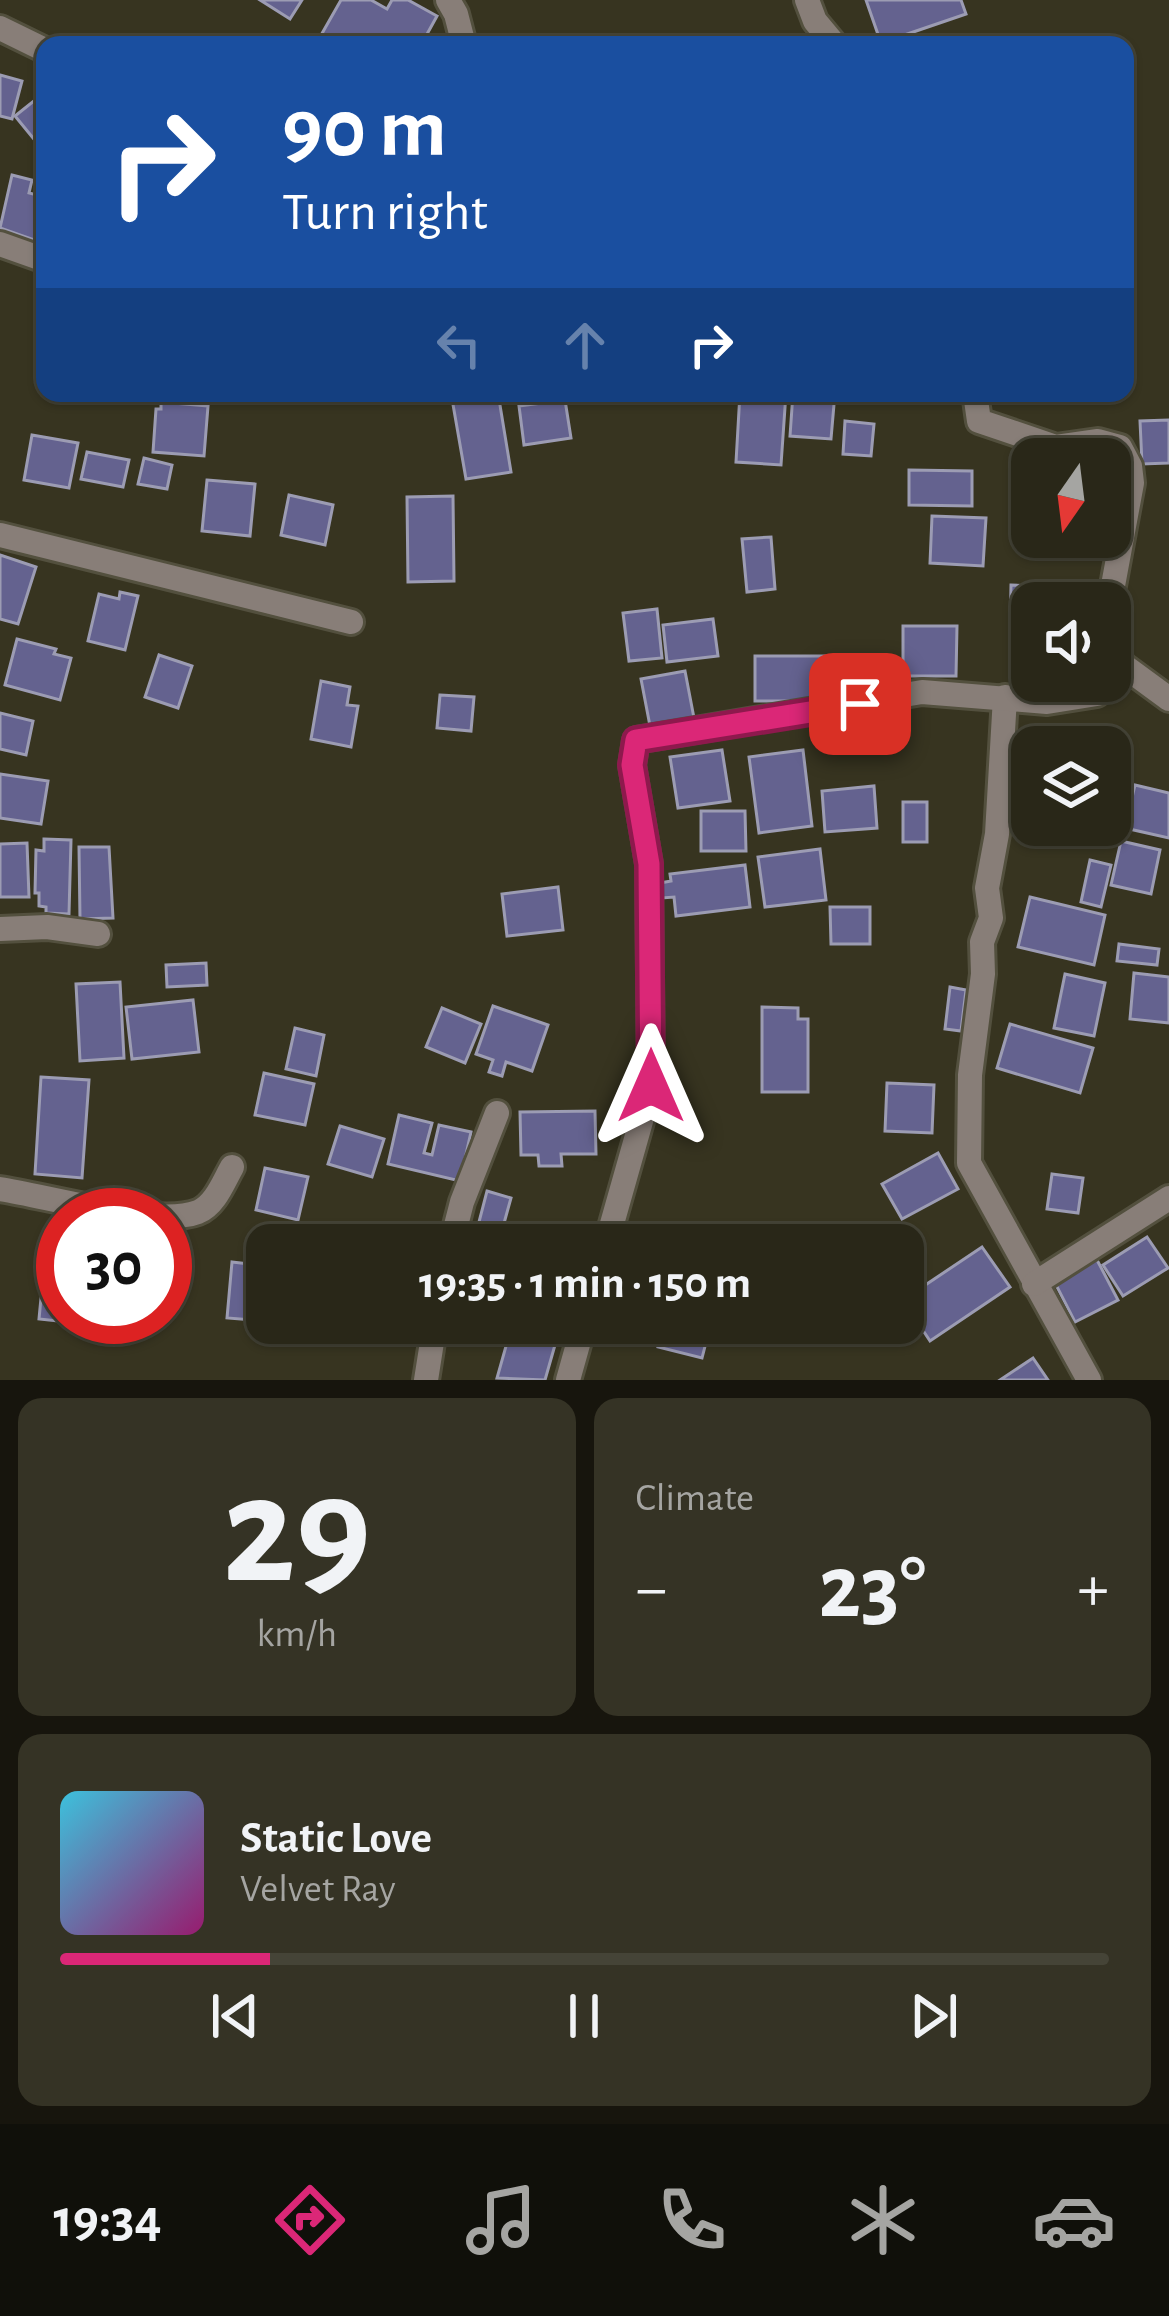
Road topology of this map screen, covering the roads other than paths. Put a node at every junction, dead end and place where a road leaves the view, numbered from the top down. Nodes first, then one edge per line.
1 (448, 0) edge
2 (807, 0) edge
3 (0, 28) edge
4 (462, 36) edge
5 (828, 36) edge
6 (36, 46) edge
7 (0, 244) edge
8 (36, 257) edge
9 (976, 402) edge
10 (0, 535) edge
11 (1114, 582) edge
12 (351, 622) dead end
13 (1131, 681) edge
14 (1005, 697) junction
15 (1011, 698) edge
16 (1169, 699) edge
17 (0, 929) edge
18 (98, 934) dead end
19 (497, 1113) dead end
20 (232, 1167) dead end
21 (0, 1189) edge
22 (1169, 1198) edge
23 (456, 1224) edge
24 (612, 1224) edge
25 (1034, 1284) junction
26 (432, 1344) edge
27 (578, 1344) edge
28 (426, 1380) edge
29 (568, 1380) edge
30 (1089, 1380) edge

1 - 4 street
2 - 5 street
3 - 6 street
7 - 8 street
9 - 11 street
10 - 12 street
13 - 16 street
14 - 15 street
14 - 24 street
14 - 25 street
17 - 18 street
19 - 23 street
20 - 21 street
22 - 25 street
25 - 30 street
26 - 28 street
27 - 29 street

